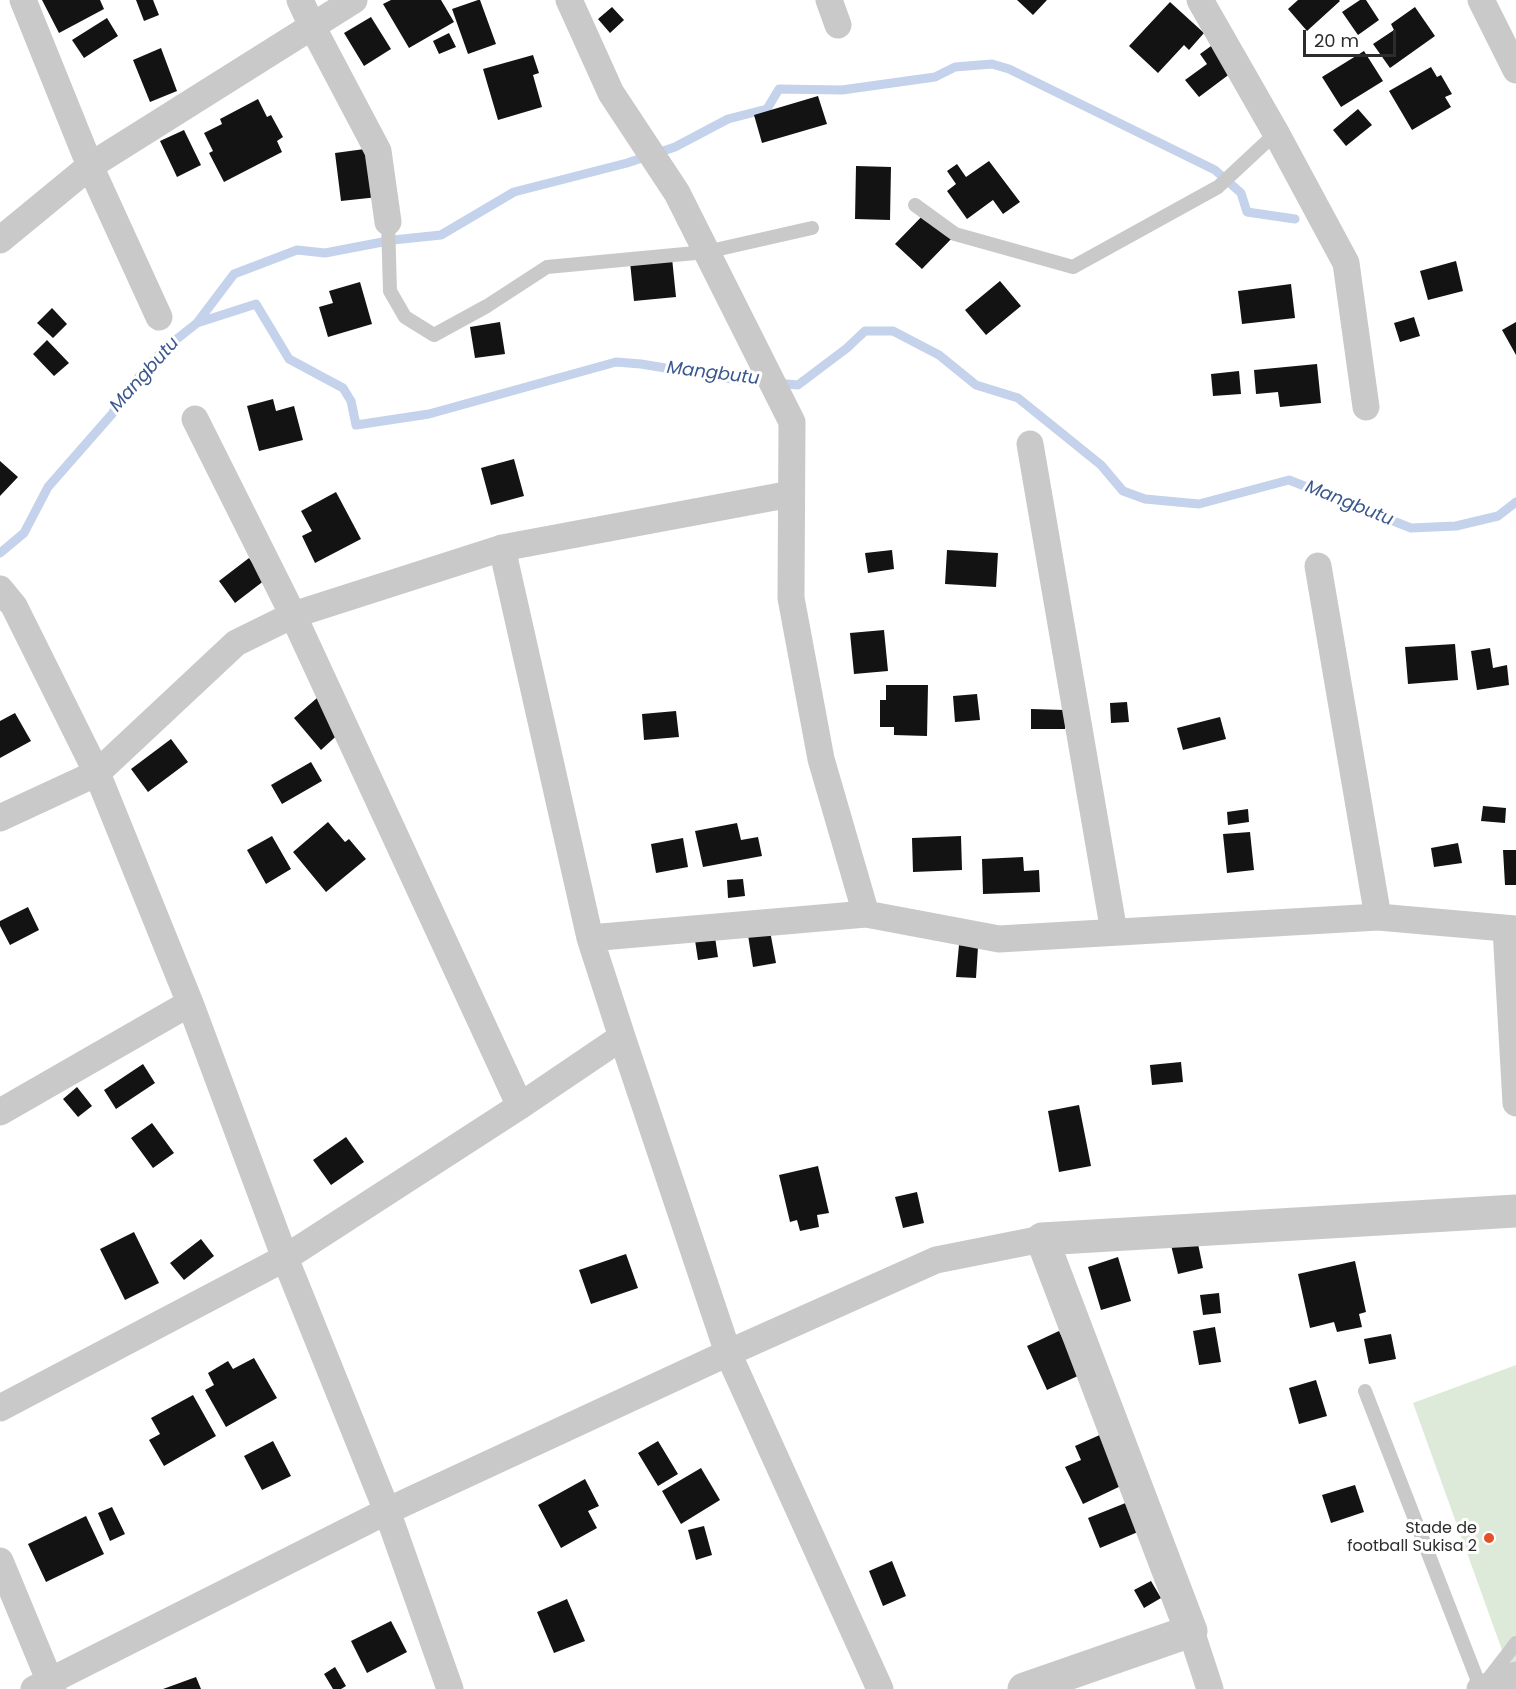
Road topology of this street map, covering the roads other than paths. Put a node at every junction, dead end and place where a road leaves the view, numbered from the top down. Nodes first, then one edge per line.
1 (23, 0) edge
2 (300, 0) edge
3 (354, 0) edge
4 (569, 0) edge
5 (829, 0) edge
6 (1200, 0) edge
7 (1481, 0) edge
8 (838, 25) dead end
9 (312, 26) junction
10 (1516, 70) edge
11 (1276, 133) junction
12 (90, 166) junction
13 (915, 205) dead end
14 (388, 222) joint
15 (812, 228) dead end
16 (0, 240) edge
17 (706, 252) junction
18 (159, 317) dead end
19 (1366, 407) dead end
20 (195, 419) dead end
21 (1030, 444) dead end
22 (791, 494) junction
23 (502, 548) junction
24 (1318, 566) dead end
25 (0, 589) edge
26 (293, 615) junction
27 (97, 772) junction
28 (0, 818) edge
29 (866, 914) junction
30 (1378, 917) junction
31 (1511, 929) edge
32 (1114, 932) junction
33 (590, 938) junction
34 (190, 1003) junction
35 (622, 1037) junction
36 (1516, 1103) edge
37 (520, 1106) junction
38 (0, 1112) edge
39 (1516, 1211) edge
40 (1042, 1239) junction
41 (285, 1258) junction
42 (728, 1353) junction
43 (1365, 1391) dead end
44 (0, 1408) edge
45 (387, 1511) junction
46 (0, 1561) edge
47 (1191, 1631) junction
48 (1516, 1643) edge
49 (1516, 1675) edge
50 (46, 1687) edge
51 (450, 1689) edge
52 (880, 1689) edge
53 (1024, 1689) edge
54 (1210, 1689) edge
55 (1481, 1689) edge

1 - 12 street
2 - 9 street
3 - 9 street
4 - 17 street
5 - 8 street
6 - 11 street
7 - 10 street
9 - 12 street
9 - 14 street
11 - 13 lane
11 - 19 street
12 - 16 street
12 - 18 street
14 - 17 lane
15 - 17 lane
17 - 22 street
20 - 26 street
21 - 32 street
22 - 23 street
22 - 29 street
23 - 26 street
23 - 33 street
24 - 30 street
25 - 27 street
26 - 27 street
26 - 37 street
27 - 28 street
27 - 34 street
29 - 32 street
29 - 33 street
30 - 31 street
30 - 32 street
31 - 36 street
33 - 35 street
34 - 38 street
34 - 41 street
35 - 37 street
35 - 42 street
37 - 41 street
39 - 40 street
40 - 42 street
40 - 47 street
41 - 44 street
41 - 45 street
42 - 45 street
42 - 52 street
43 - 55 lane
45 - 50 street
45 - 51 street
46 - 50 street
47 - 53 street
47 - 54 street
48 - 55 lane
49 - 55 street

